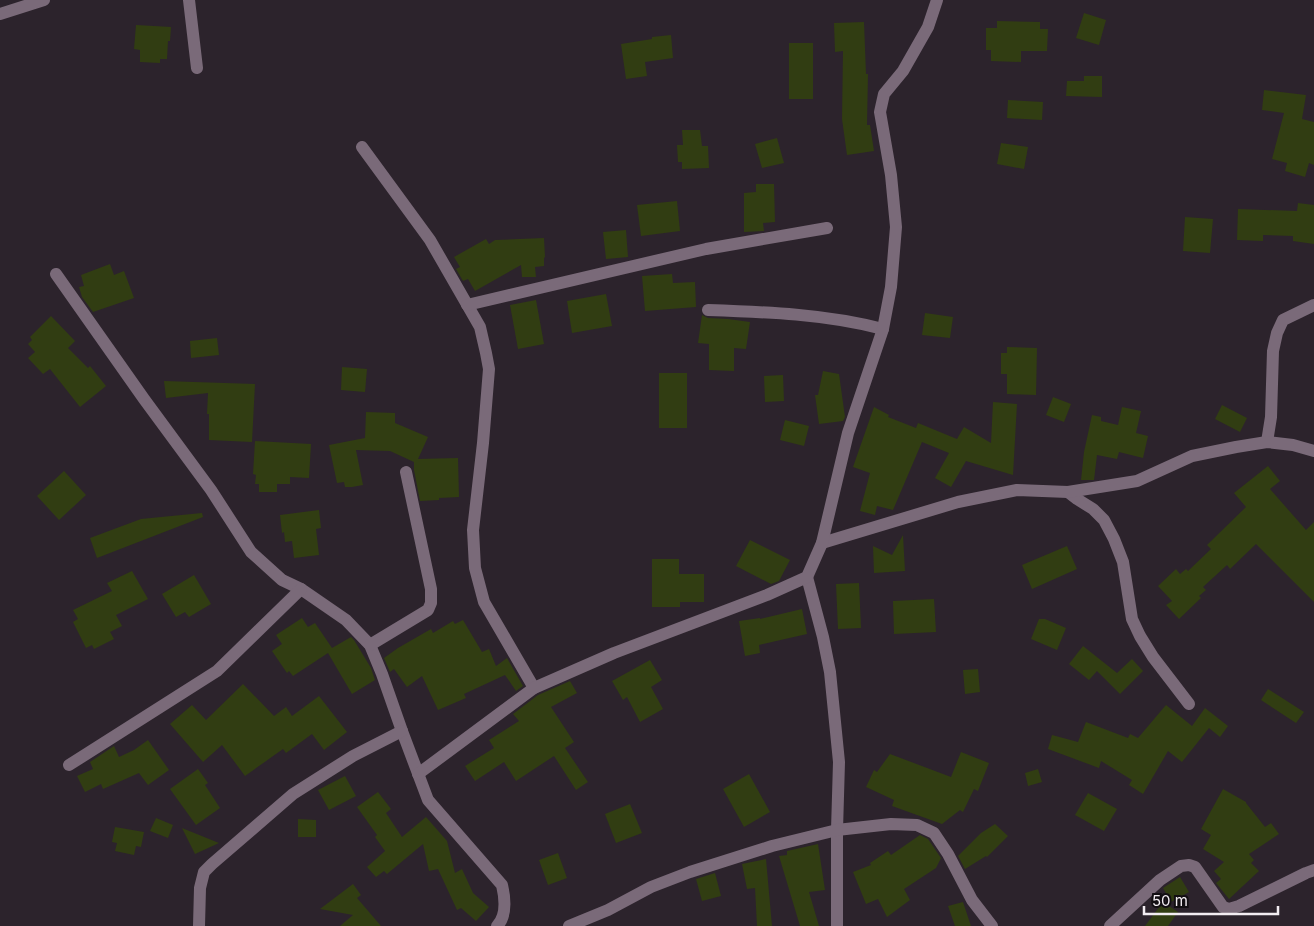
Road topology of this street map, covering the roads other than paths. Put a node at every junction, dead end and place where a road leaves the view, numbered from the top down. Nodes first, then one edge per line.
1 (44, 0) edge
2 (189, 0) edge
3 (938, 0) edge
4 (0, 14) edge
5 (197, 68) dead end
6 (362, 147) dead end
7 (827, 228) dead end
8 (56, 274) dead end
9 (467, 305) junction
10 (1314, 305) edge
11 (708, 310) dead end
12 (883, 329) junction
13 (1267, 442) junction
14 (1314, 451) edge
15 (406, 472) dead end
16 (1068, 492) junction
17 (822, 542) junction
18 (807, 577) junction
19 (301, 590) junction
20 (370, 645) junction
21 (534, 688) junction
22 (1189, 704) dead end
23 (402, 731) junction
24 (69, 765) dead end
25 (418, 774) junction
26 (837, 830) junction
27 (1314, 870) edge
28 (198, 926) edge
29 (497, 926) edge
30 (569, 926) edge
31 (837, 926) edge
32 (992, 926) edge
33 (1110, 926) edge

1 - 4 street
2 - 5 street
3 - 12 street
6 - 9 street
7 - 9 street
8 - 19 street
9 - 21 street
10 - 13 street
11 - 12 street
12 - 17 street
13 - 14 street
13 - 16 street
15 - 20 street
16 - 17 street
16 - 22 street
17 - 18 street
18 - 21 street
18 - 26 street
19 - 20 street
19 - 24 street
20 - 23 street
21 - 25 street
23 - 25 street
23 - 28 street
25 - 29 street
26 - 30 street
26 - 31 street
26 - 32 street
27 - 33 street

